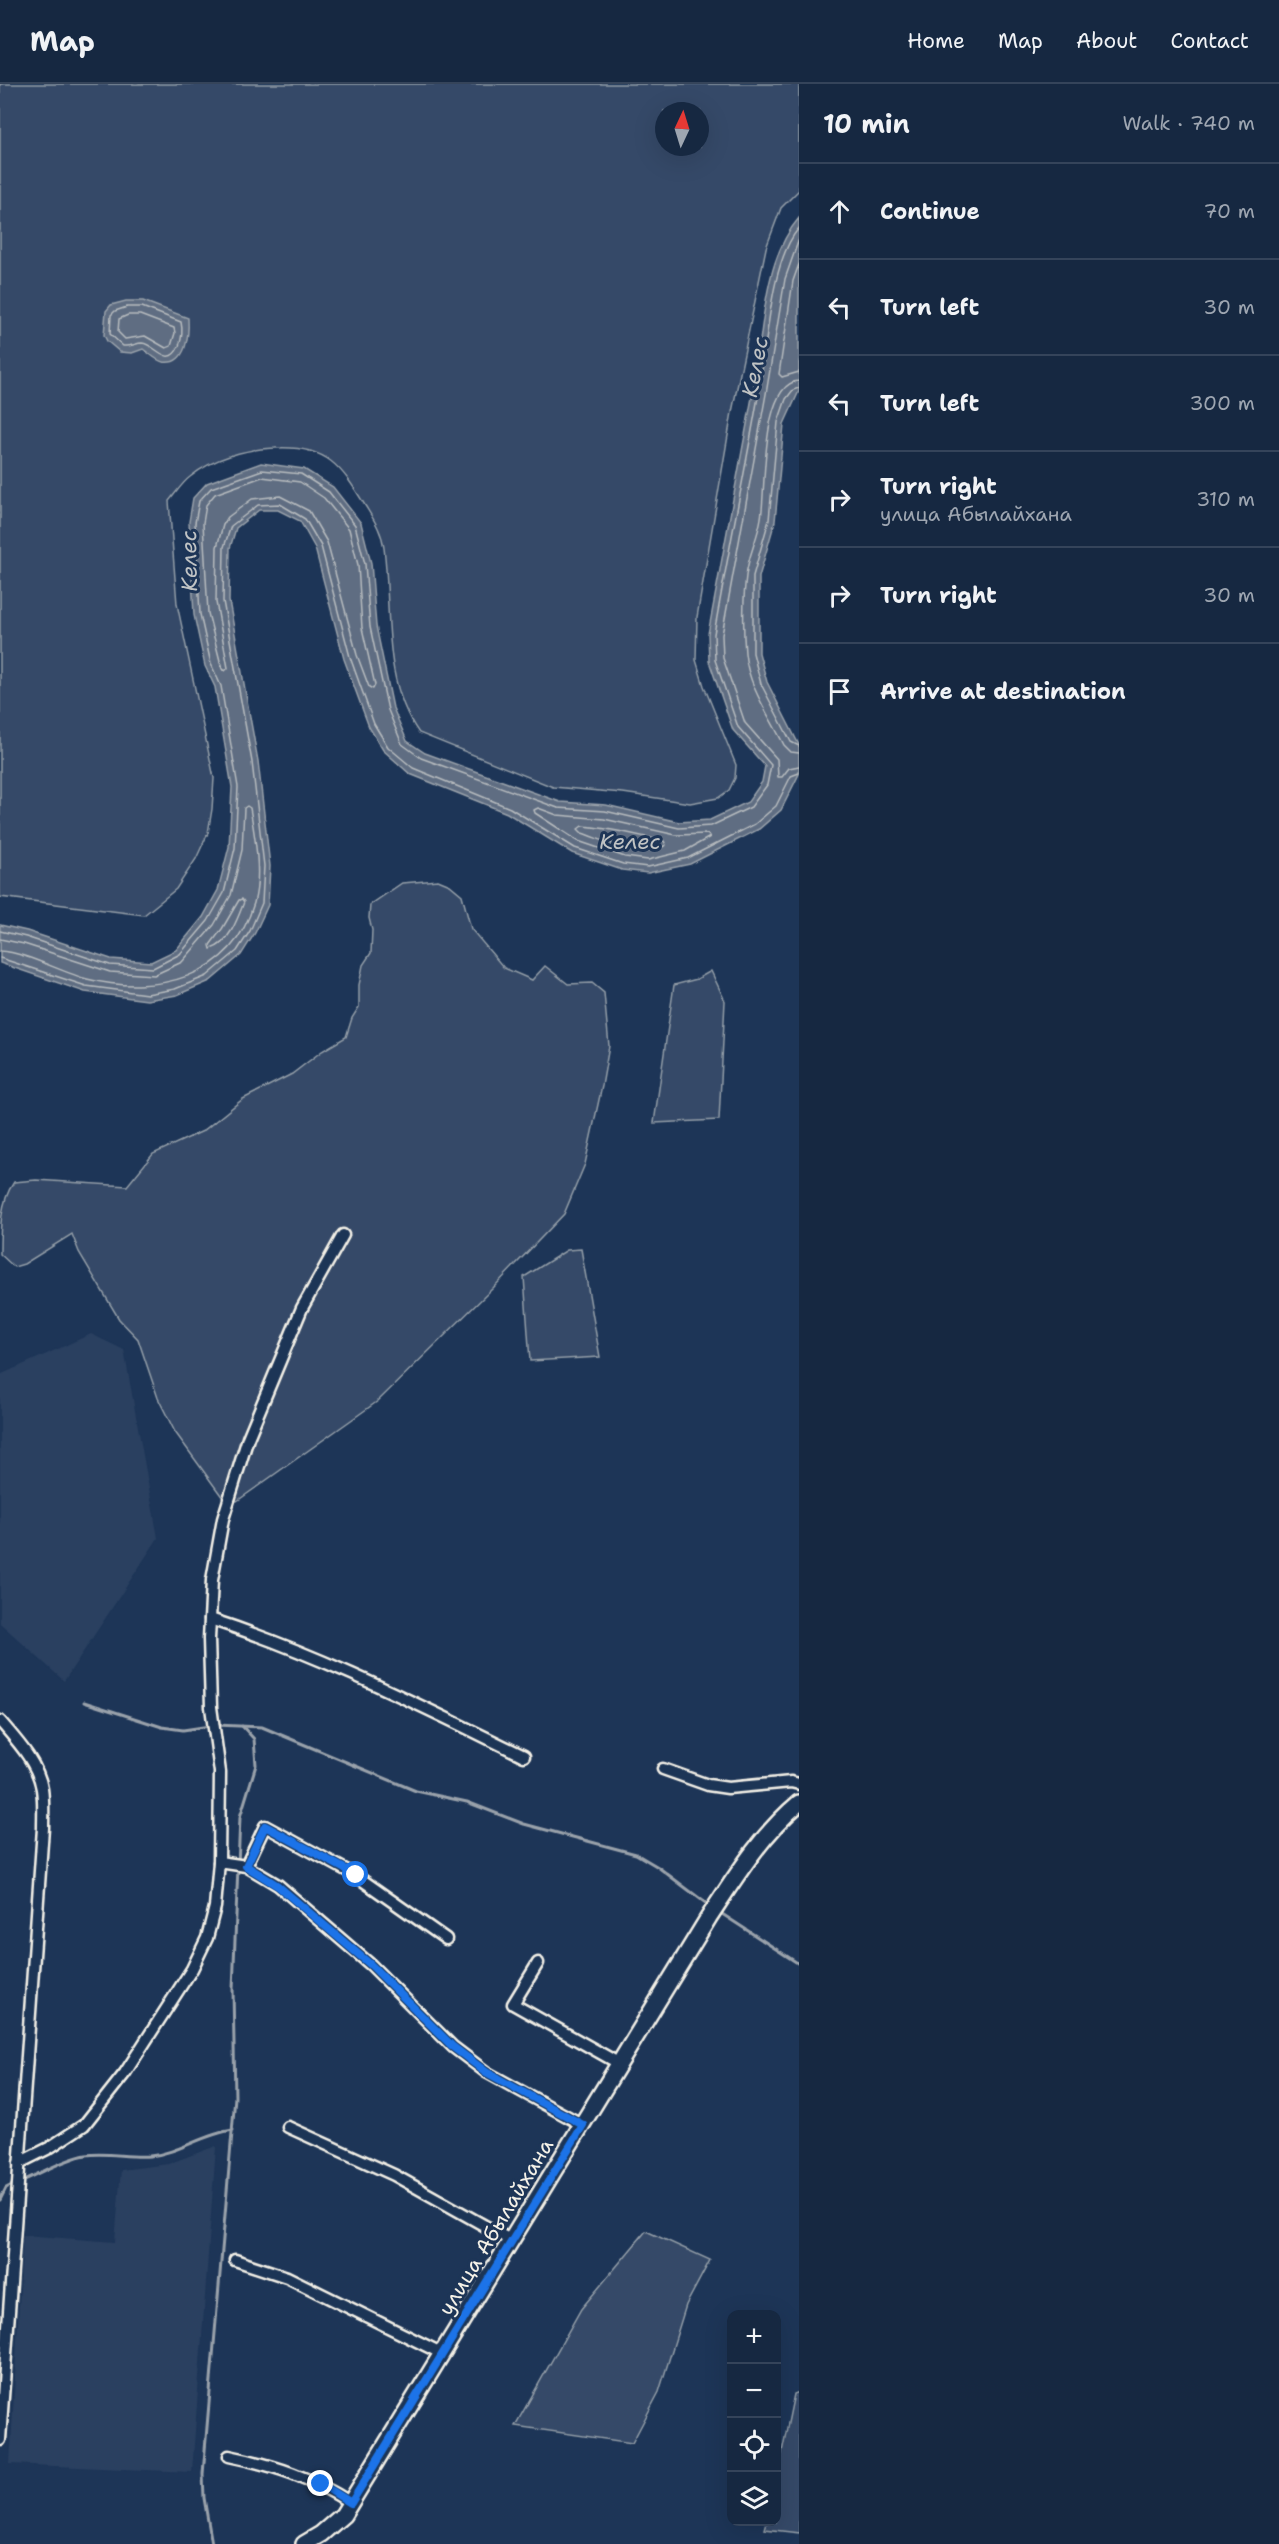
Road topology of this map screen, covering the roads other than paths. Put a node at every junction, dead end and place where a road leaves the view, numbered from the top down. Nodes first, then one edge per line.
1 (343, 1235) dead end
2 (210, 1619) junction
3 (0, 1721) edge
4 (524, 1756) dead end
5 (663, 1769) dead end
6 (799, 1784) edge
7 (799, 1803) edge
8 (219, 1862) junction
9 (246, 1866) junction
10 (446, 1939) dead end
11 (538, 1963) dead end
12 (620, 2064) junction
13 (583, 2125) junction
14 (288, 2127) dead end
15 (19, 2163) junction
16 (512, 2241) junction
17 (235, 2260) dead end
18 (443, 2354) junction
19 (0, 2440) edge
20 (229, 2456) dead end
21 (351, 2503) junction
22 (304, 2544) edge

1 - 2 street
2 - 4 street
2 - 8 street
3 - 15 street
5 - 6 street
7 - 12 main road, улица Абылайхана
8 - 9 street
8 - 15 street
9 - 10 street
9 - 13 street
11 - 12 street
12 - 13 main road, улица Абылайхана
13 - 16 main road, улица Абылайхана
14 - 16 street
15 - 19 street
16 - 18 main road, улица Абылайхана
17 - 18 street
18 - 21 main road, улица Абылайхана
20 - 21 street
21 - 22 main road, улица Абылайхана

